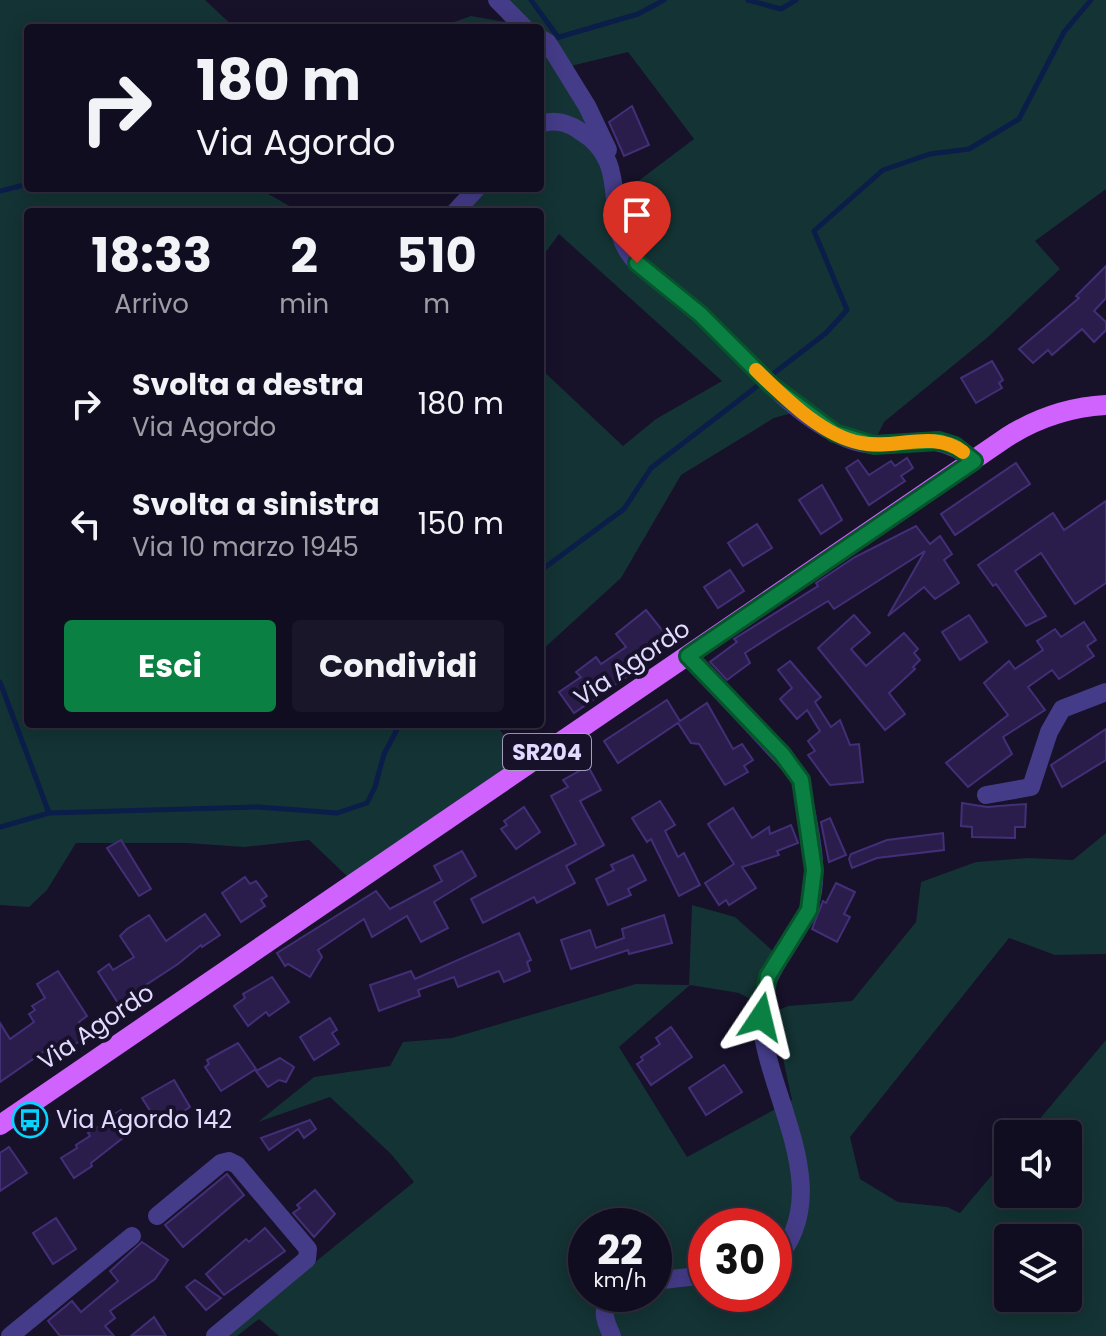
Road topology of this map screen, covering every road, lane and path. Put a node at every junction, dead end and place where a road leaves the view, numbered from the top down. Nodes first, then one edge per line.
1 (497, 0) edge
2 (521, 24) edge
3 (544, 40) edge
4 (544, 123) edge
5 (609, 161) junction
6 (473, 192) edge
7 (459, 208) edge
8 (1106, 405) edge
9 (974, 461) junction
10 (688, 656) junction
11 (1106, 692) edge
12 (986, 795) dead end
13 (0, 1125) edge
14 (157, 1216) dead end
15 (792, 1233) edge
16 (132, 1236) dead end
17 (604, 1312) edge
18 (10, 1336) edge
19 (215, 1336) edge
20 (612, 1336) edge

1 - 2 street
3 - 5 street
4 - 5 street
5 - 9 street
6 - 7 street
8 - 9 main road, Via Agordo / SR204
9 - 10 main road, Via Agordo / SR204
10 - 13 main road, Via Agordo / SR204
10 - 15 street
11 - 12 street
14 - 19 street
16 - 18 street
17 - 20 street

